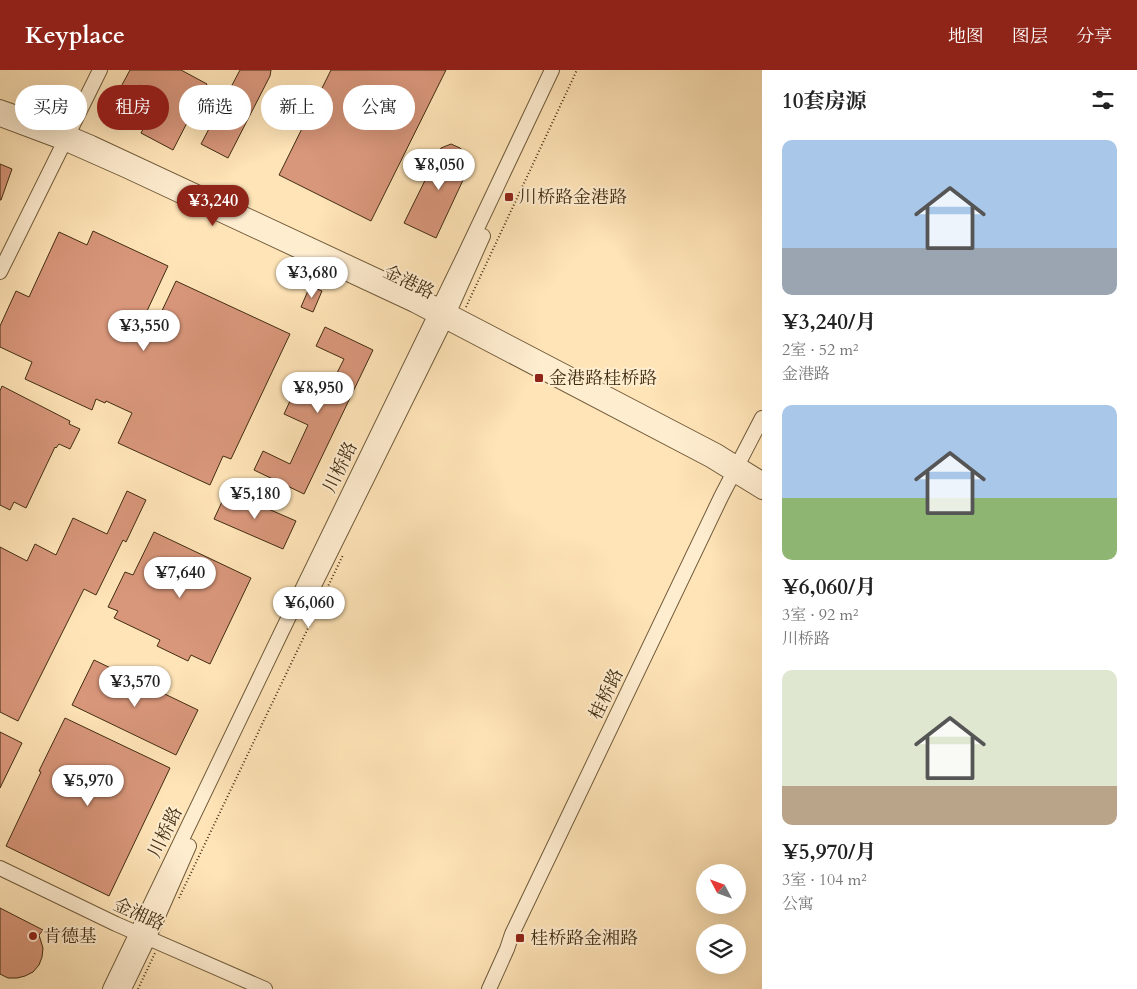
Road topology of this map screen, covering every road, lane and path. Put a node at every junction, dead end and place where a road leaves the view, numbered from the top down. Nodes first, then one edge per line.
1 (100, 70) edge
2 (552, 70) edge
3 (562, 70) edge
4 (577, 70) edge
5 (0, 107) edge
6 (0, 119) edge
7 (66, 138) junction
8 (0, 272) edge
9 (446, 314) junction
10 (762, 418) edge
11 (736, 469) junction
12 (762, 479) edge
13 (762, 492) edge
14 (343, 555) dead end
15 (0, 868) edge
16 (178, 902) dead end
17 (148, 939) junction
18 (110, 989) edge
19 (124, 989) edge
20 (138, 989) edge
21 (265, 989) edge
22 (489, 989) edge

1 - 7 street
2 - 9 street, 川桥路
3 - 9 street, 川桥路
4 - 9 path
5 - 7 street, 金港路
6 - 7 street, 金港路
7 - 8 street
7 - 9 street, 金港路
9 - 11 street, 金港路
9 - 17 street, 川桥路
10 - 11 street, 桂桥路
11 - 12 street, 金港路
11 - 13 street, 金港路
11 - 22 street, 桂桥路
14 - 16 path
15 - 17 street, 金湘路
17 - 18 street, 川桥路
17 - 19 street, 川桥路
17 - 20 path
17 - 21 street, 金湘路

